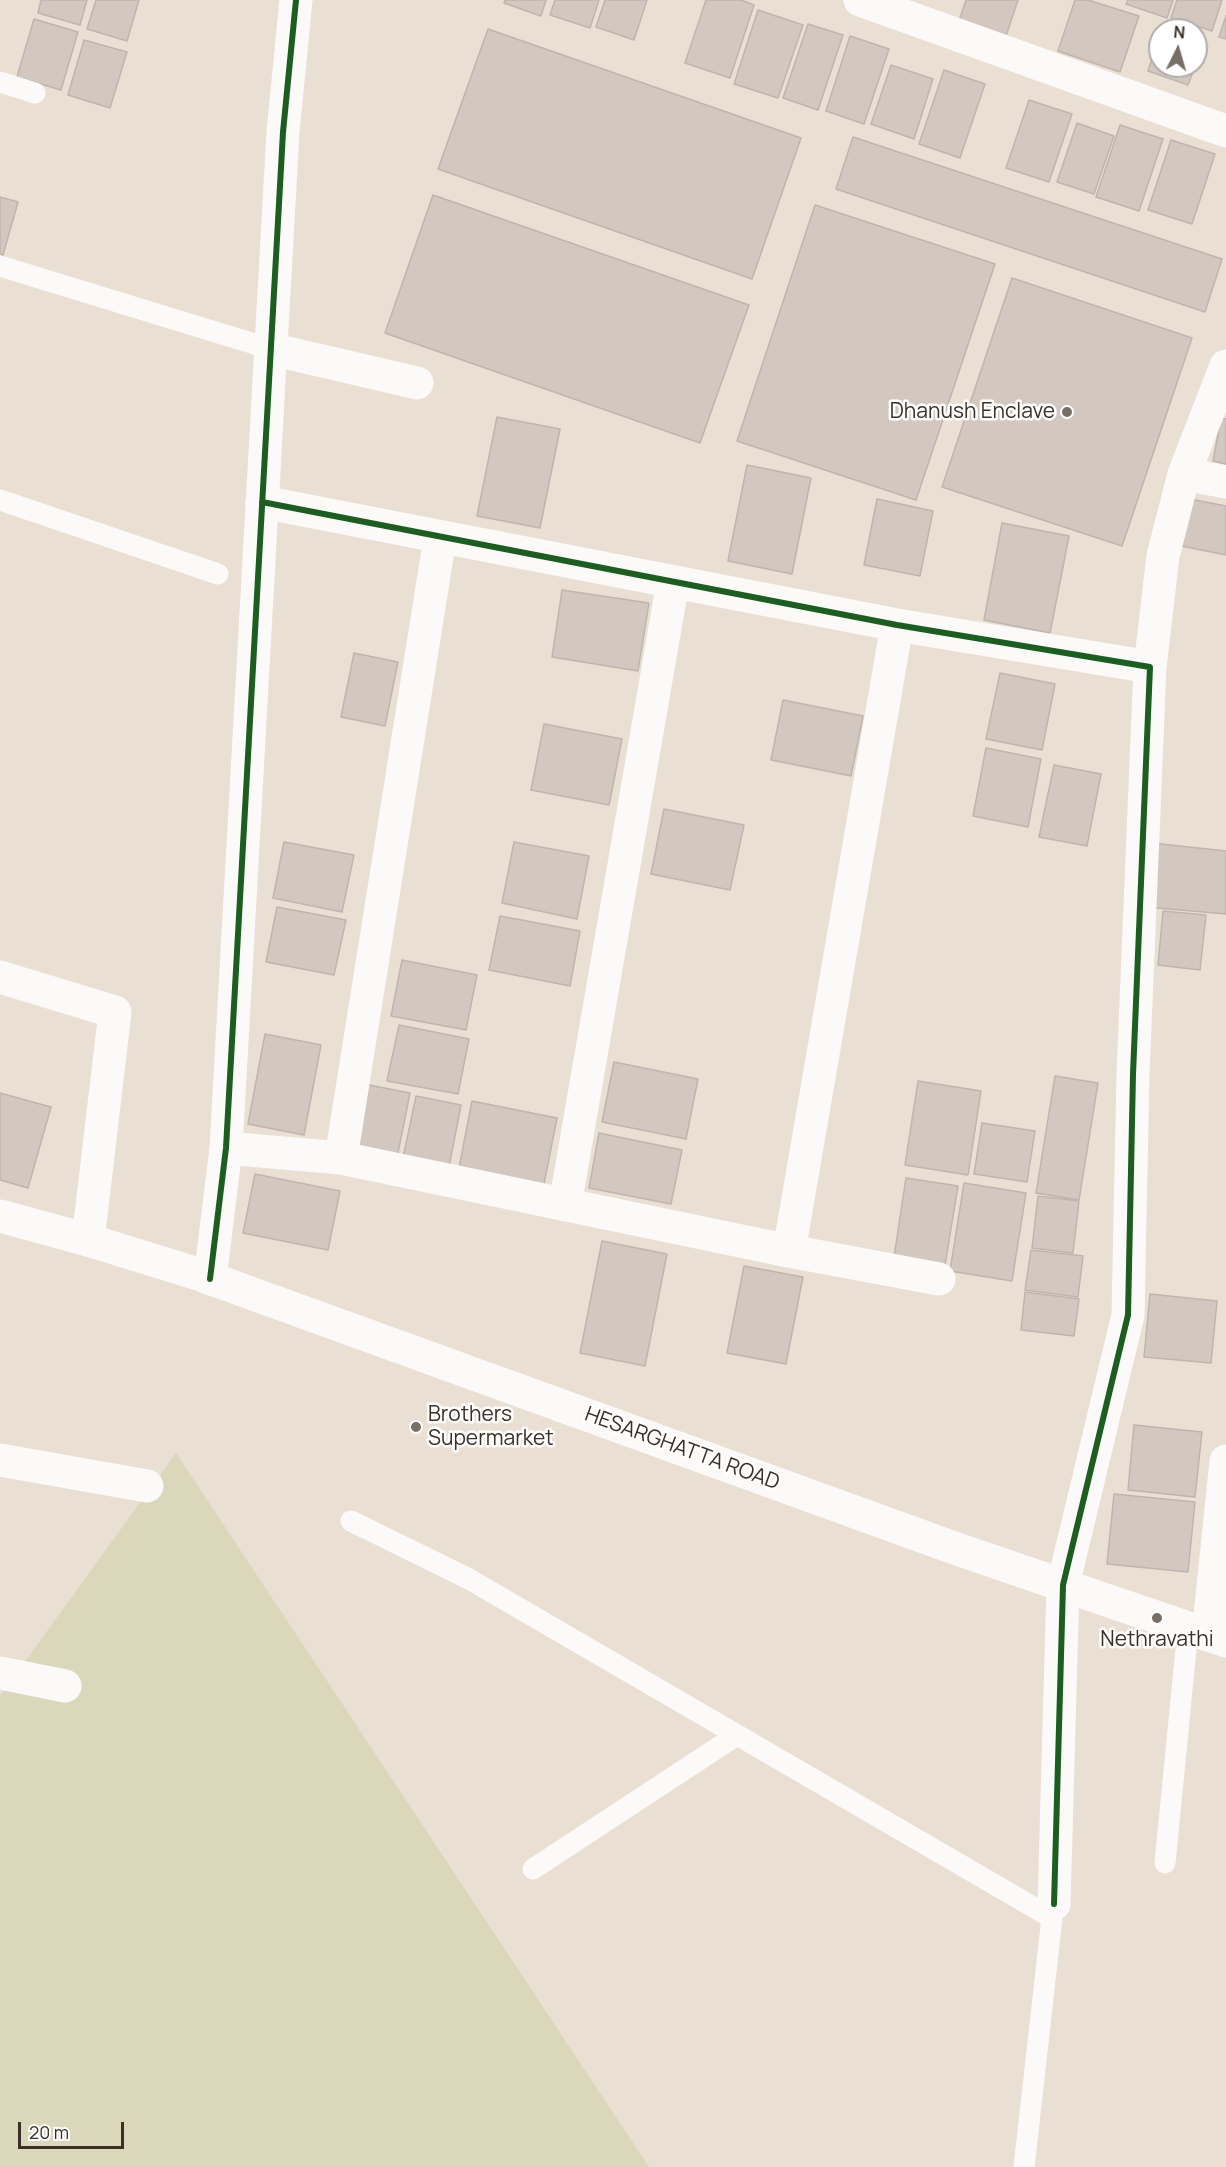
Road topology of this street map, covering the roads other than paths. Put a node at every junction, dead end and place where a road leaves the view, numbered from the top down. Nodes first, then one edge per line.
1 (296, 0) edge
2 (860, 0) edge
3 (0, 82) edge
4 (35, 93) dead end
5 (1226, 131) edge
6 (0, 266) edge
7 (271, 349) junction
8 (1226, 366) edge
9 (417, 383) dead end
10 (1184, 474) junction
11 (1226, 482) edge
12 (0, 500) edge
13 (262, 502) junction
14 (440, 538) junction
15 (218, 574) dead end
16 (673, 582) junction
17 (897, 625) junction
18 (1150, 667) junction
19 (0, 976) edge
20 (226, 1148) junction
21 (340, 1158) junction
22 (565, 1204) junction
23 (0, 1216) edge
24 (88, 1240) junction
25 (789, 1251) junction
26 (210, 1279) junction
27 (939, 1279) dead end
28 (0, 1460) edge
29 (1226, 1461) edge
30 (147, 1486) dead end
31 (351, 1521) dead end
32 (1064, 1585) junction
33 (1207, 1635) edge
34 (0, 1673) edge
35 (65, 1686) dead end
36 (737, 1735) junction
37 (1165, 1863) dead end
38 (533, 1869) dead end
39 (1053, 1911) junction
40 (1024, 2167) edge

1 - 7 street
2 - 5 street
3 - 4 lane
6 - 7 lane
7 - 9 street
7 - 13 street
8 - 10 street
10 - 11 street
10 - 18 street
12 - 15 lane
13 - 14 street
13 - 20 street
14 - 16 street
14 - 21 street
16 - 17 street
16 - 22 street
17 - 18 street
17 - 25 street
18 - 32 street
19 - 24 street
20 - 21 street
20 - 26 street
21 - 22 street
22 - 25 street
23 - 24 street, HESARGHATTA ROAD
24 - 26 street, HESARGHATTA ROAD
25 - 27 street
26 - 32 street, HESARGHATTA ROAD
28 - 30 street
29 - 33 street
31 - 36 lane
32 - 33 street, HESARGHATTA ROAD
32 - 39 street
33 - 37 lane
34 - 35 street
36 - 38 lane
36 - 39 lane
39 - 40 lane

